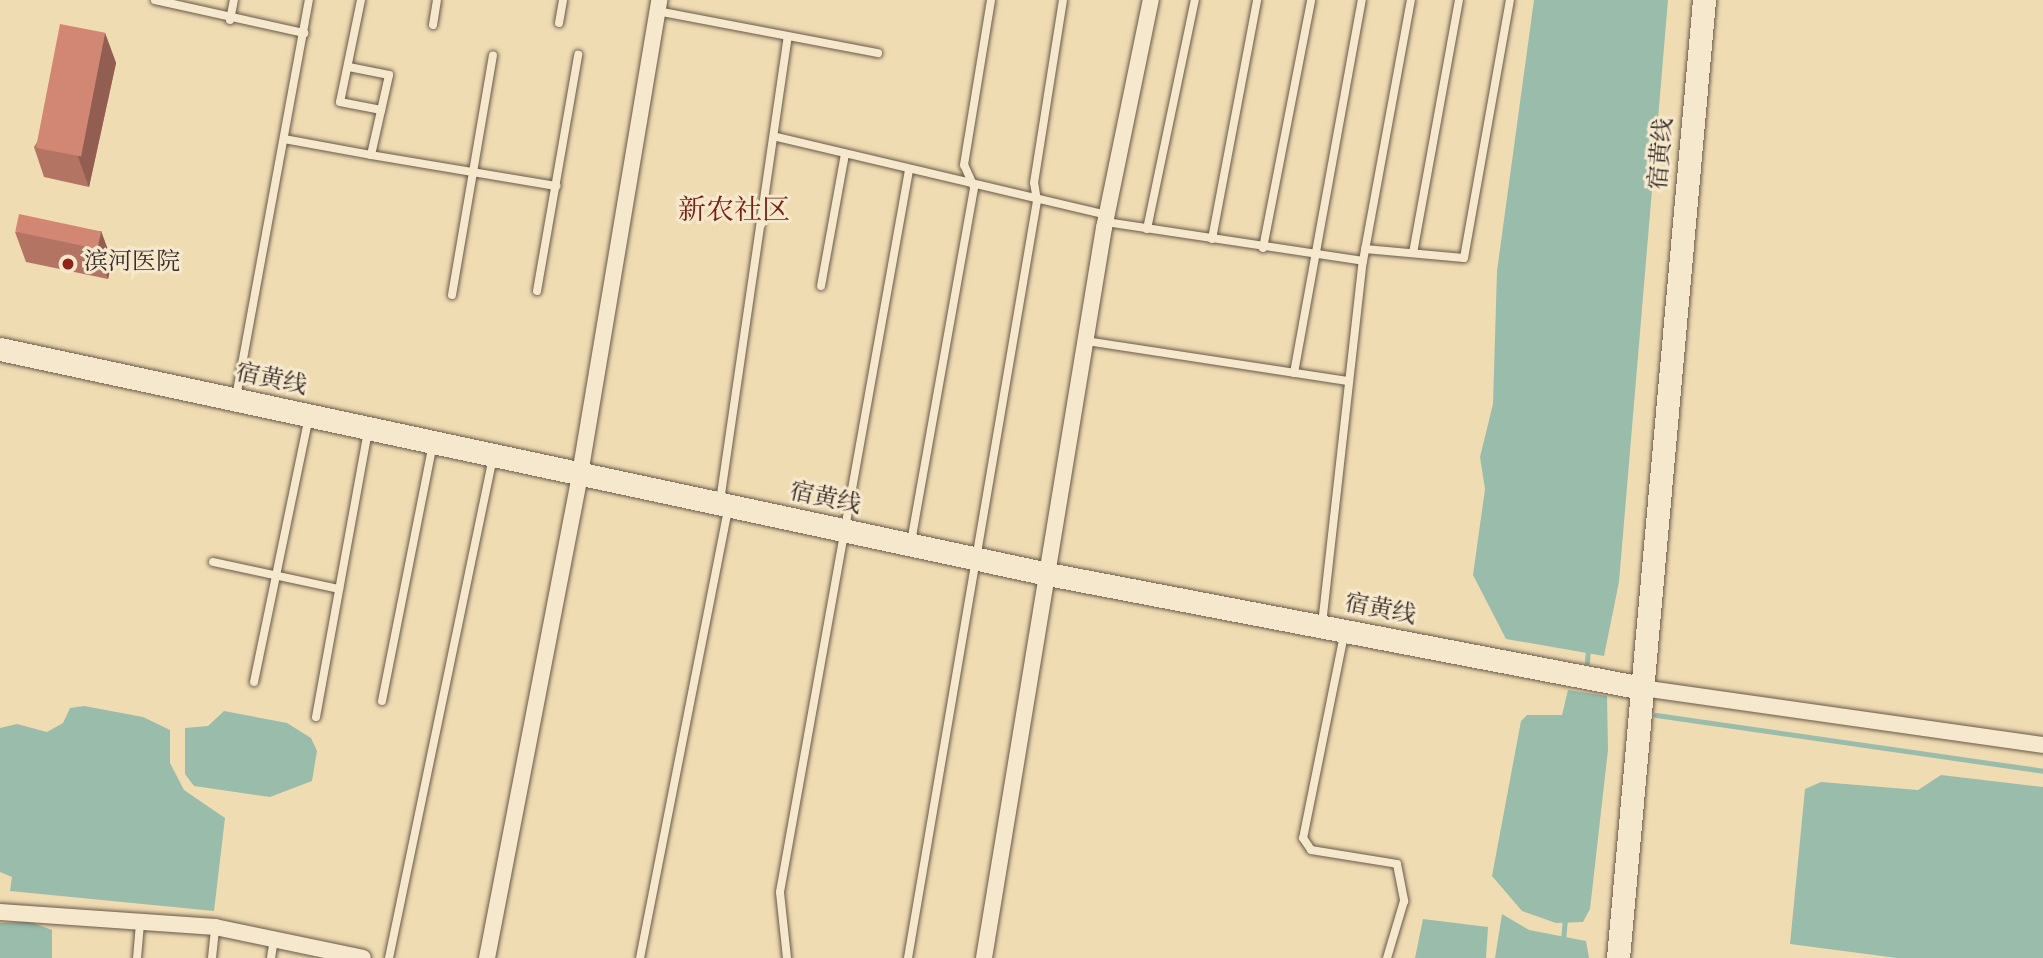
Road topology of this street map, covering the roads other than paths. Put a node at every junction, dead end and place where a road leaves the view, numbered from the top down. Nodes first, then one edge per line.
1 (155, 0) edge
2 (234, 0) edge
3 (309, 0) edge
4 (361, 0) edge
5 (437, 0) edge
6 (563, 0) edge
7 (991, 0) edge
8 (1063, 0) edge
9 (1152, 0) edge
10 (1195, 0) edge
11 (1257, 0) edge
12 (1311, 0) edge
13 (1362, 0) edge
14 (1411, 0) edge
15 (1459, 0) edge
16 (1510, 0) edge
17 (1704, 0) edge
18 (658, 6) edge
19 (230, 20) junction
20 (559, 23) dead end
21 (433, 25) dead end
22 (304, 33) junction
23 (788, 37) junction
24 (878, 53) dead end
25 (493, 55) dead end
26 (578, 55) dead end
27 (349, 66) junction
28 (381, 110) junction
29 (777, 137) junction
30 (284, 139) junction
31 (845, 154) junction
32 (371, 155) junction
33 (909, 170) junction
34 (473, 172) junction
35 (556, 186) junction
36 (974, 187) junction
37 (1037, 201) junction
38 (1106, 218) junction
39 (1147, 229) junction
40 (1212, 239) junction
41 (1263, 248) junction
42 (1365, 249) junction
43 (1413, 253) junction
44 (1315, 255) junction
45 (1363, 261) junction
46 (821, 286) dead end
47 (537, 291) dead end
48 (452, 295) dead end
49 (1086, 341) junction
50 (0, 349) edge
51 (1294, 373) junction
52 (1347, 381) junction
53 (236, 400) junction
54 (309, 416) junction
55 (368, 429) junction
56 (433, 443) junction
57 (494, 456) junction
58 (580, 474) junction
59 (724, 505) junction
60 (848, 532) junction
61 (911, 545) junction
62 (977, 559) junction
63 (213, 562) dead end
64 (1048, 574) junction
65 (276, 575) junction
66 (339, 589) junction
67 (1322, 627) junction
68 (1345, 631) junction
69 (254, 682) dead end
70 (1642, 688) junction
71 (382, 701) dead end
72 (316, 717) dead end
73 (2043, 746) edge
74 (0, 912) edge
75 (139, 922) junction
76 (215, 927) junction
77 (274, 940) junction
78 (320, 954) edge
79 (137, 958) edge
80 (212, 958) edge
81 (271, 958) edge
82 (363, 958) edge
83 (389, 958) edge
84 (487, 958) edge
85 (640, 958) edge
86 (787, 958) edge
87 (908, 958) edge
88 (984, 958) edge
89 (1387, 958) edge
90 (1618, 958) edge

1 - 19 lane
2 - 19 lane
3 - 22 lane
4 - 27 lane
5 - 21 lane
6 - 20 lane
7 - 36 lane
8 - 37 lane
9 - 38 street
10 - 39 lane
11 - 40 lane
12 - 41 lane
13 - 44 lane
14 - 42 lane
15 - 43 lane
16 - 43 lane
17 - 70 main road, 宿黄线
18 - 23 lane
18 - 58 street
19 - 22 lane
22 - 30 lane
23 - 24 lane
23 - 29 lane
25 - 34 lane
26 - 35 lane
27 - 28 lane
27 - 28 lane
28 - 32 lane
29 - 31 lane
29 - 59 lane
30 - 32 lane
30 - 53 lane
31 - 33 lane
31 - 46 lane
32 - 34 lane
33 - 36 lane
33 - 60 lane
34 - 35 lane
34 - 48 lane
35 - 47 lane
36 - 37 lane
36 - 61 lane
37 - 38 lane
37 - 62 lane
38 - 39 lane
38 - 49 street
39 - 40 lane
40 - 41 lane
41 - 44 lane
42 - 43 lane
42 - 45 lane
44 - 45 lane
44 - 51 lane
45 - 52 lane
49 - 51 lane
49 - 64 street
50 - 53 main road, 宿黄线
51 - 52 lane
52 - 67 lane
53 - 54 main road, 宿黄线
54 - 55 main road, 宿黄线
54 - 65 lane
55 - 56 main road, 宿黄线
55 - 66 lane
56 - 57 main road, 宿黄线
56 - 71 lane
57 - 58 main road, 宿黄线
57 - 83 lane
58 - 59 main road, 宿黄线
58 - 84 street
59 - 60 main road, 宿黄线
59 - 85 lane
60 - 61 main road, 宿黄线
60 - 86 lane
61 - 62 main road, 宿黄线
62 - 64 main road, 宿黄线
62 - 87 lane
63 - 65 lane
64 - 67 main road, 宿黄线
64 - 88 street
65 - 66 lane
65 - 69 lane
66 - 72 lane
67 - 68 main road, 宿黄线
68 - 70 main road, 宿黄线
68 - 89 lane
70 - 73 street
70 - 90 main road, 宿黄线
74 - 75 street
75 - 76 street
75 - 79 lane
76 - 77 street
76 - 80 lane
77 - 78 street
77 - 81 lane
78 - 82 street

